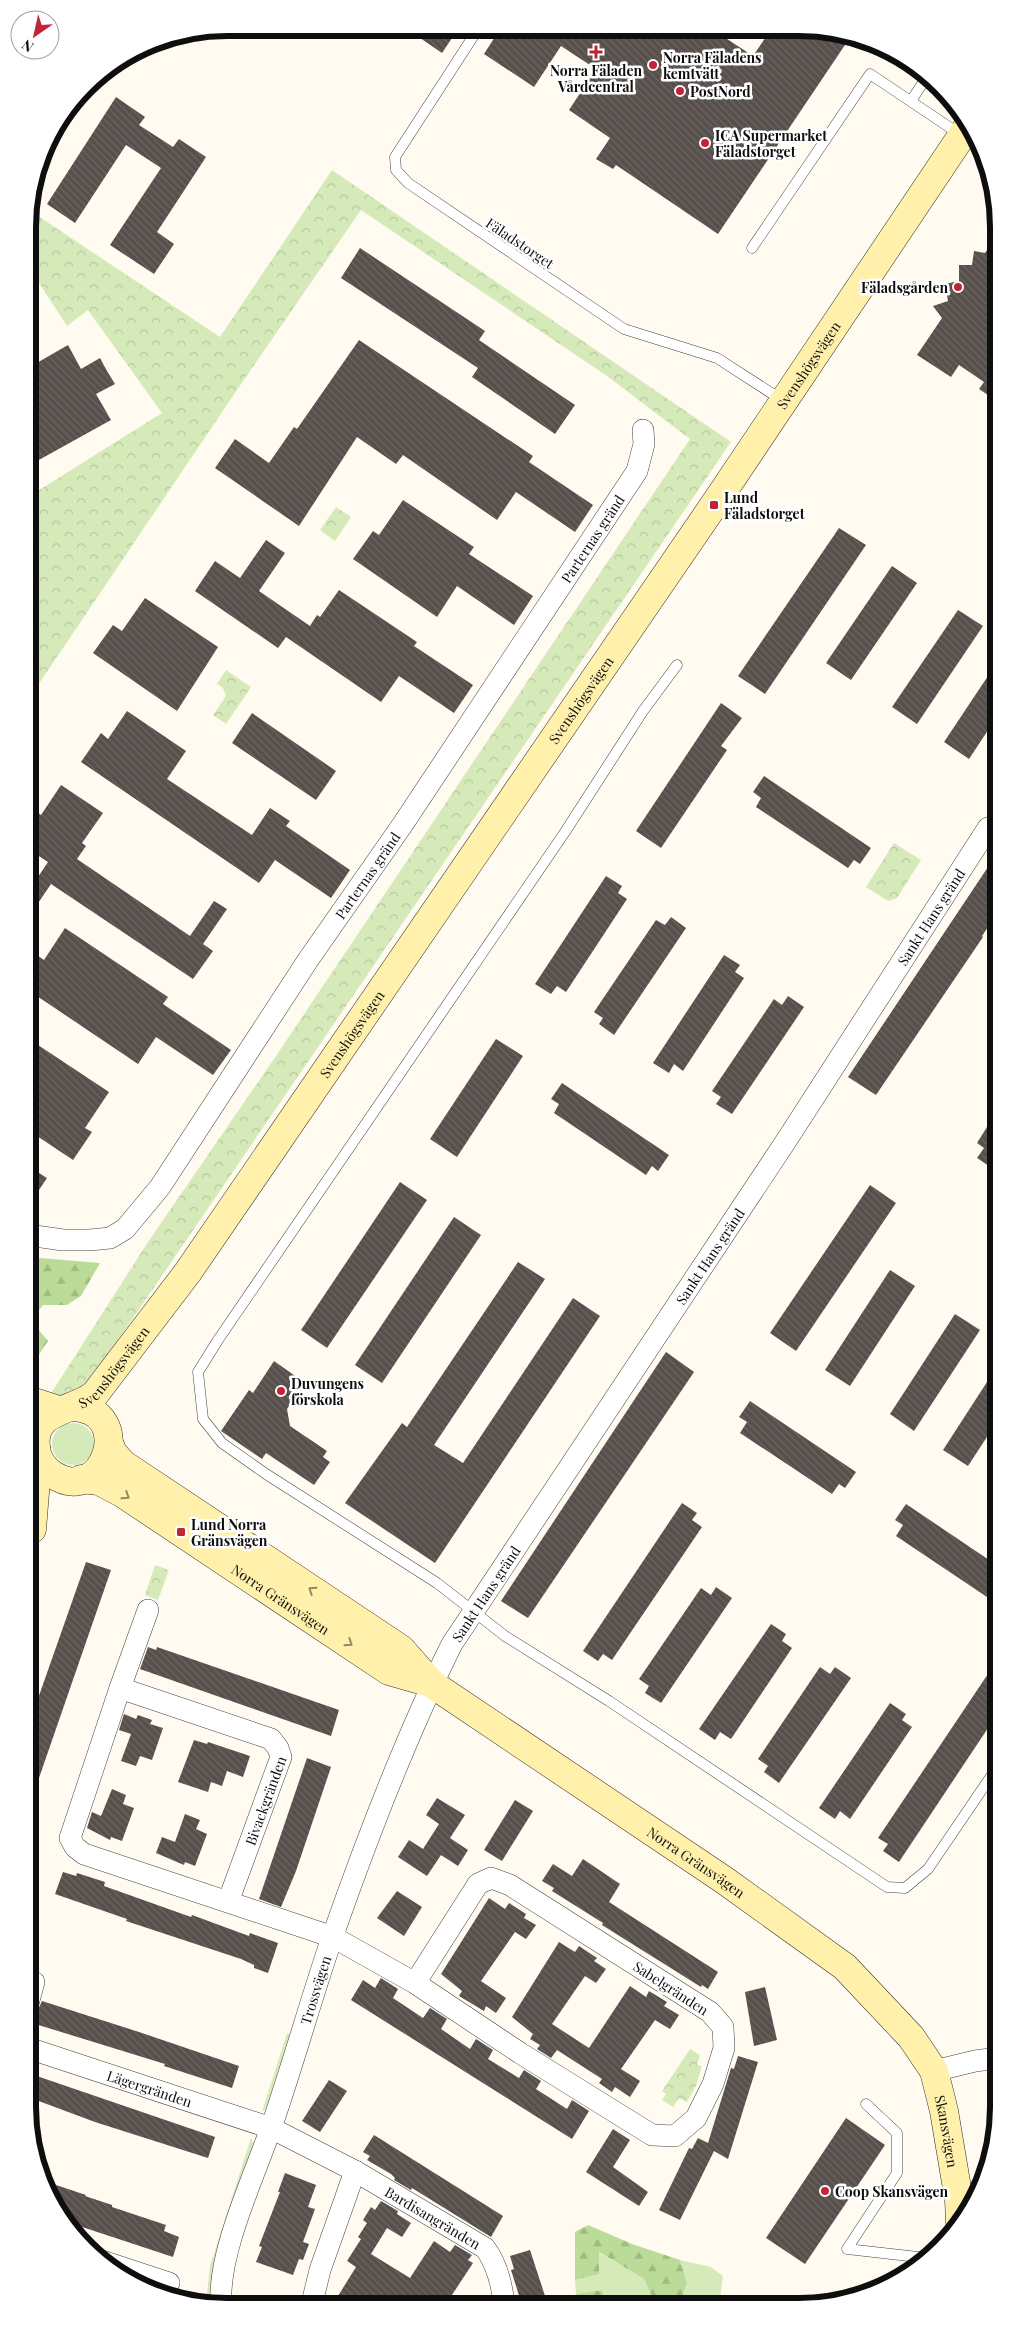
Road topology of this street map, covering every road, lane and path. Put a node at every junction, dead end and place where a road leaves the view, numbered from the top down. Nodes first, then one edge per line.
1 (473, 36) edge
2 (923, 82) edge
3 (911, 101) junction
4 (962, 128) edge
5 (964, 132) edge
6 (752, 248) dead end
7 (783, 401) junction
8 (643, 430) dead end
9 (677, 665) dead end
10 (988, 828) dead end
11 (36, 1236) edge
12 (188, 1272) junction
13 (36, 1402) edge
14 (66, 1408) junction
15 (36, 1435) edge
16 (108, 1438) junction
17 (36, 1448) edge
18 (36, 1461) edge
19 (36, 1477) edge
20 (78, 1480) junction
21 (36, 1524) edge
22 (148, 1610) dead end
23 (475, 1612) junction
24 (432, 1684) junction
25 (120, 1688) junction
26 (990, 1778) edge
27 (228, 1902) junction
28 (332, 1938) junction
29 (415, 1983) junction
30 (36, 2051) edge
31 (990, 2059) edge
32 (934, 2071) junction
33 (866, 2104) dead end
34 (271, 2128) junction
35 (355, 2171) junction
36 (959, 2211) edge
37 (916, 2257) edge
38 (127, 2269) edge
39 (169, 2283) dead end
40 (221, 2298) edge
41 (313, 2298) edge
42 (503, 2298) edge

1 - 7 lane, Fäladstorget
2 - 3 lane
3 - 4 lane
3 - 6 lane
5 - 7 main road, Svenshögsvägen
7 - 12 main road, Svenshögsvägen
8 - 11 street, Parternas gränd
9 - 23 lane
10 - 23 street, Sankt Hans gränd
12 - 14 main road, Svenshögsvägen
12 - 16 main road, Svenshögsvägen
13 - 14 main road
14 - 15 main road, Svenshögsvägen
14 - 16 main road, Svenshögsvägen
16 - 20 main road, Svenshögsvägen
24 -> 16 main road, Norra Gränsvägen
17 - 20 main road
18 - 19 main road, Svenshögsvägen
20 - 21 main road, Svenshögsvägen
20 -> 24 main road, Norra Gränsvägen
22 - 25 street
23 - 24 street, Sankt Hans gränd
23 - 26 lane
24 - 28 street, Trossvägen
24 - 32 main road, Norra Gränsvägen
25 - 27 street
25 - 27 street, Bivackgränden
27 - 28 street
28 - 29 street, Sabelgränden
28 - 34 street, Trossvägen
29 - 29 street, Sabelgränden
30 - 34 street, Lägergränden
31 - 32 street
32 - 36 main road, Skansvägen
33 - 37 lane
34 - 35 street, Bardisangränden
34 - 40 street, Trossvägen
35 - 41 street
35 - 42 street, Bardisangränden
38 - 39 street

